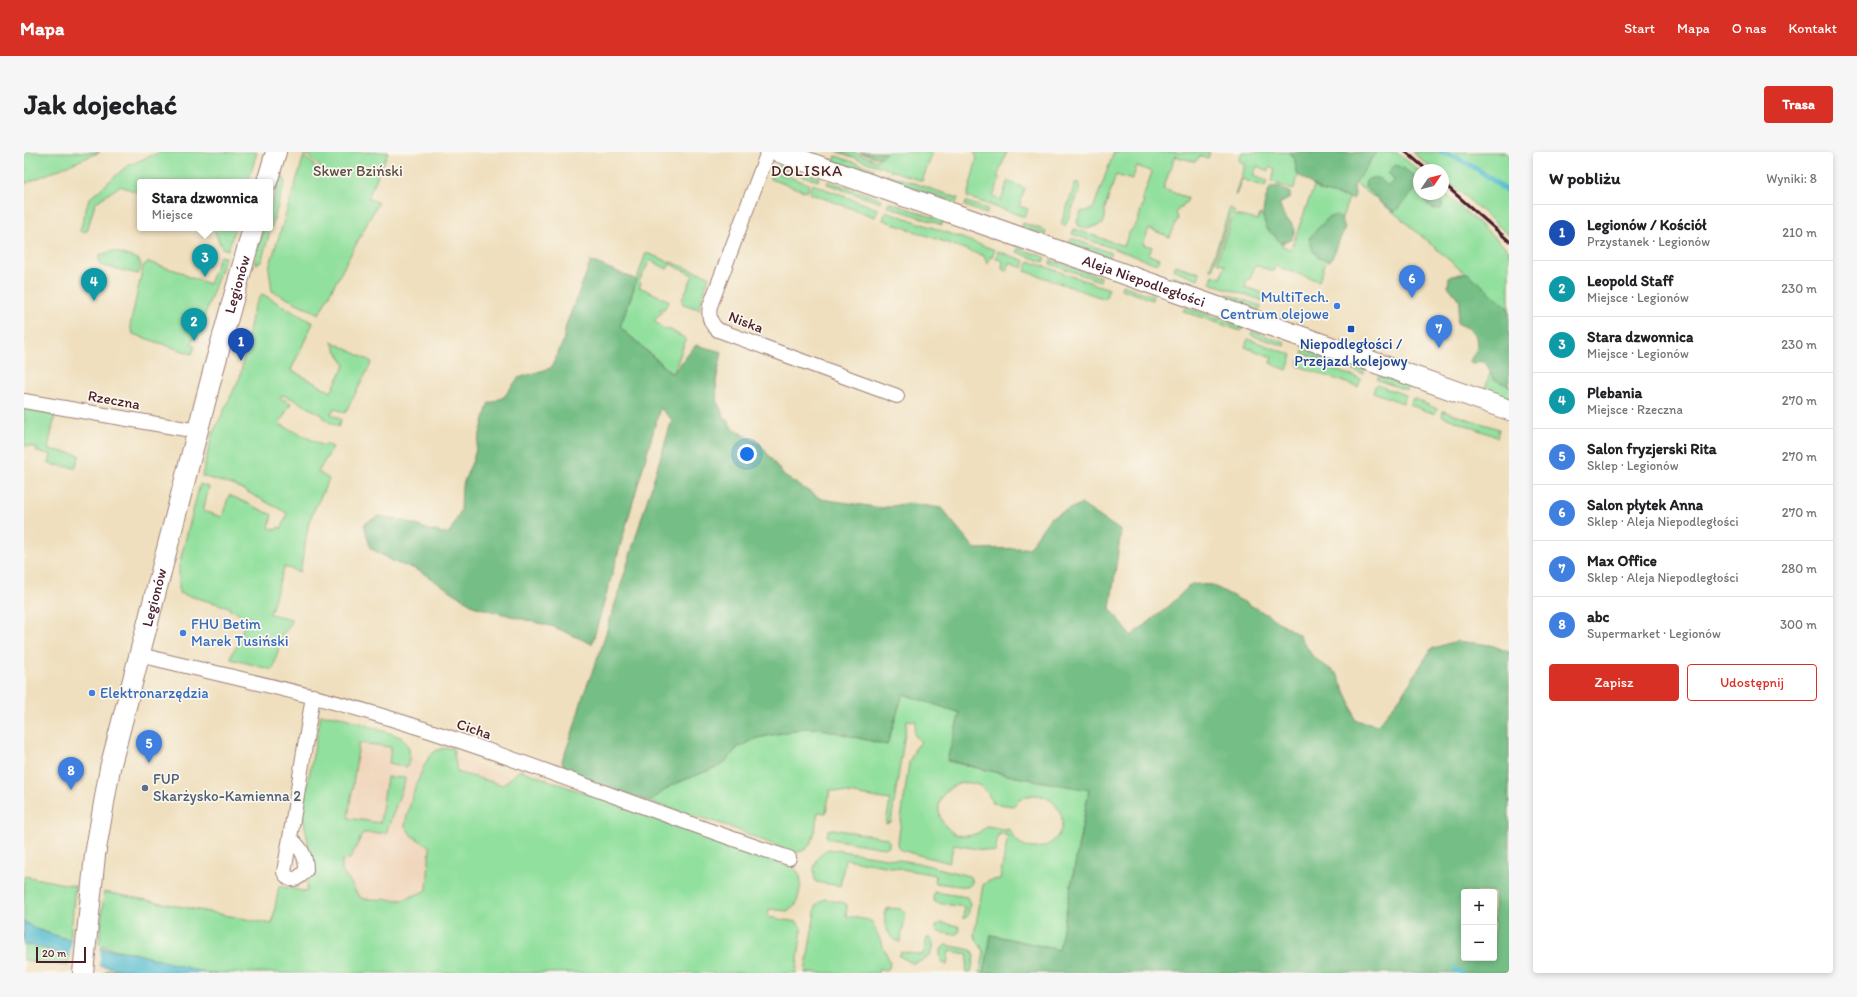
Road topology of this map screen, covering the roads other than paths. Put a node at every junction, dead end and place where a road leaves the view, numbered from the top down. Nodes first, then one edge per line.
1 (276, 152) edge
2 (768, 152) edge
3 (779, 152) edge
4 (268, 179) edge
5 (252, 231) edge
6 (897, 396) dead end
7 (24, 401) edge
8 (1509, 410) edge
9 (198, 431) junction
10 (140, 656) junction
11 (313, 696) junction
12 (290, 838) dead end
13 (790, 858) dead end
14 (83, 973) edge

1 - 4 street
2 - 6 street, Niska
3 - 8 street, Aleja Niepodległości
5 - 9 street, Legionów
7 - 9 street, Rzeczna
9 - 10 street, Legionów
10 - 11 street, Cicha
10 - 14 street, Legionów
11 - 12 street
11 - 13 street, Cicha

